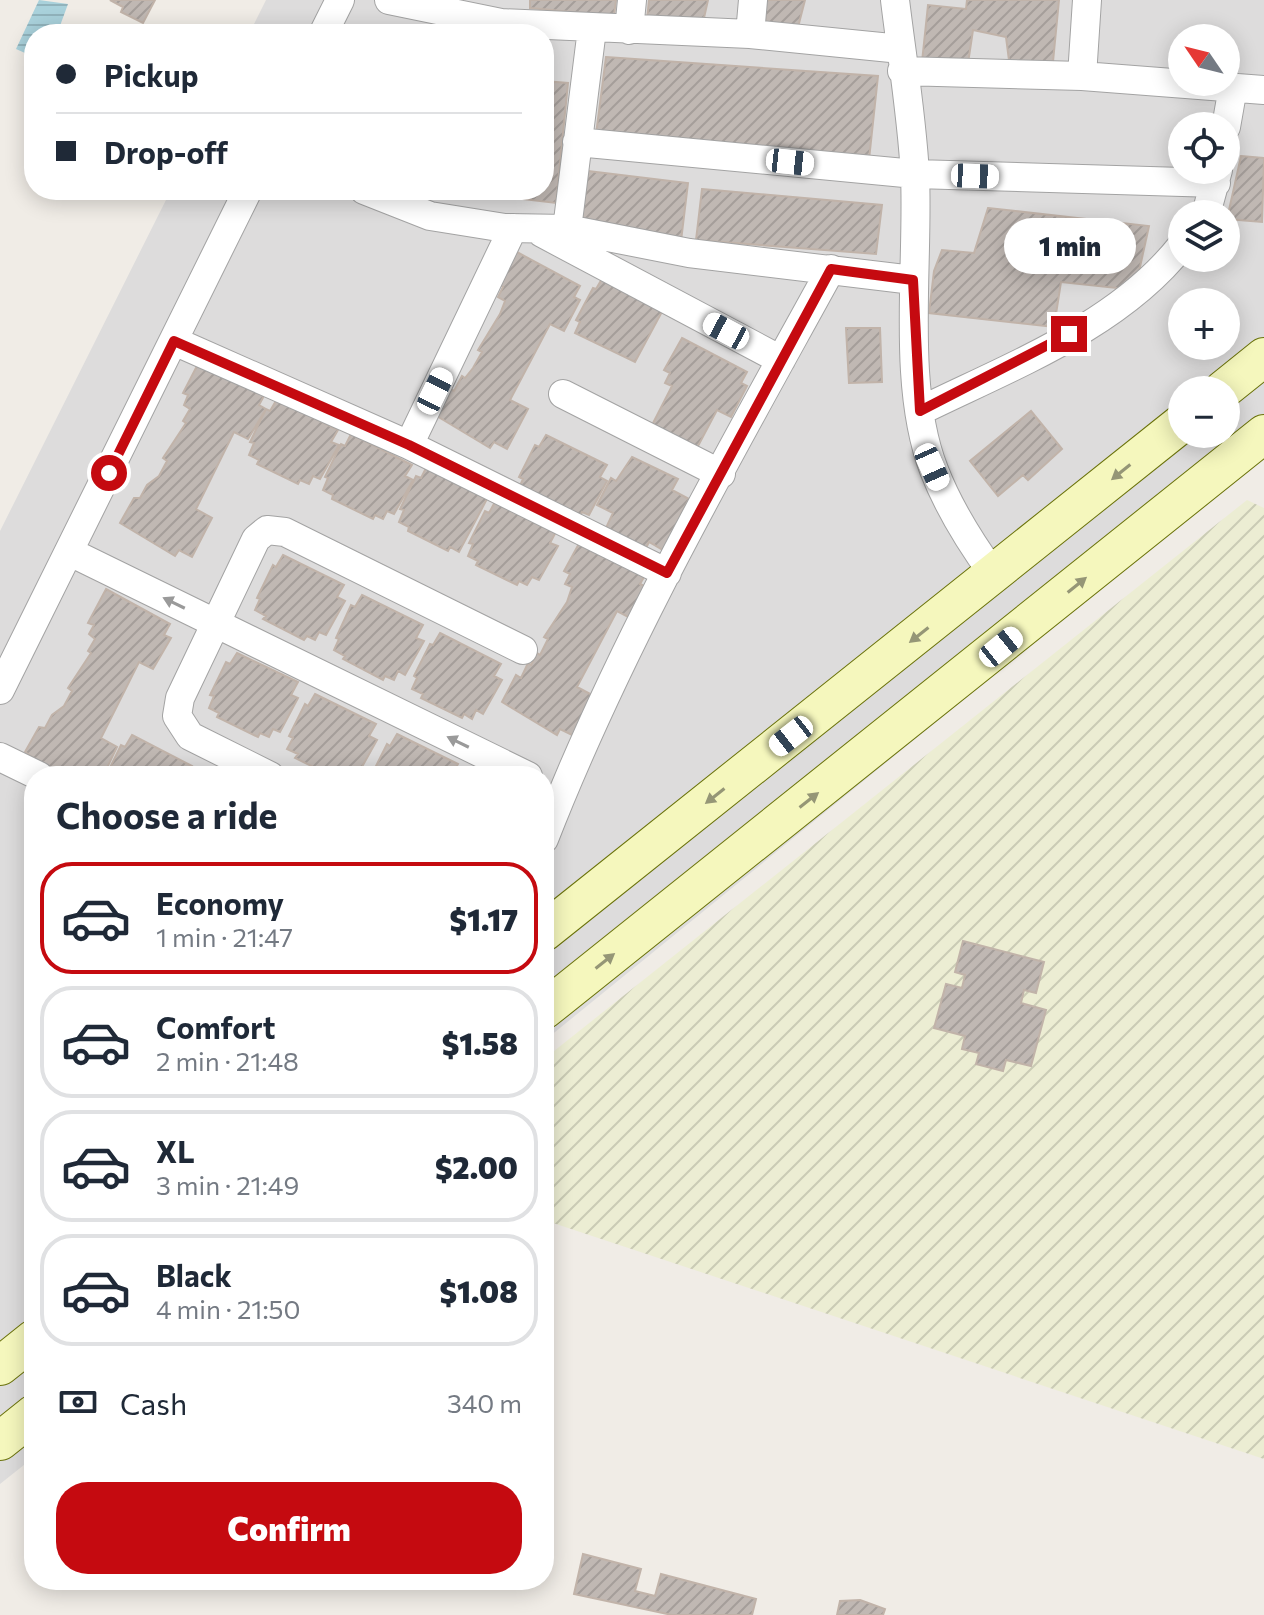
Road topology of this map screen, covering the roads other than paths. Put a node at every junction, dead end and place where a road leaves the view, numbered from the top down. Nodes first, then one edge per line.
1 (340, 0) edge
2 (389, 0) edge
3 (632, 0) edge
4 (753, 0) edge
5 (896, 0) edge
6 (1087, 0) edge
7 (502, 11) edge
8 (328, 24) edge
9 (592, 29) junction
10 (629, 30) junction
11 (750, 34) junction
12 (902, 60) junction
13 (1082, 76) junction
14 (1168, 82) edge
15 (1240, 88) edge
16 (1264, 90) edge
17 (577, 142) junction
18 (915, 174) junction
19 (1168, 177) edge
20 (243, 200) edge
21 (389, 200) edge
22 (523, 228) junction
23 (567, 229) junction
24 (1168, 259) edge
25 (831, 269) junction
26 (913, 280) junction
27 (174, 341) junction
28 (1264, 357) edge
29 (781, 360) junction
30 (1240, 376) edge
31 (563, 394) dead end
32 (920, 411) junction
33 (1168, 434) edge
34 (1264, 434) edge
35 (409, 445) junction
36 (721, 474) junction
37 (70, 552) junction
38 (1001, 569) junction
39 (667, 573) junction
40 (963, 600) junction
41 (1046, 610) junction
42 (216, 623) junction
43 (1001, 647) junction
44 (523, 650) dead end
45 (0, 690) edge
46 (0, 757) edge
47 (250, 766) edge
48 (508, 766) edge
49 (24, 769) edge
50 (554, 786) edge
51 (554, 924) edge
52 (554, 1002) edge
53 (24, 1347) edge
54 (0, 1366) edge
55 (24, 1422) edge
56 (0, 1441) edge

1 - 8 street
2 - 7 street
3 - 10 street
4 - 11 street
5 - 12 street
6 - 13 street
7 - 9 street
9 - 10 street
9 - 17 street
10 - 11 street
11 - 12 street
12 - 13 street
12 - 18 street
13 - 14 street
15 - 16 street
17 - 18 street
17 - 23 street
18 - 19 street
18 - 26 street
20 - 27 street
21 - 22 street
22 - 23 street
22 - 29 street
22 - 35 street
23 - 25 street
24 - 32 street
25 - 26 street
25 - 29 street
26 - 32 street
27 - 35 street
27 - 37 street
28 - 30 street
29 - 36 street
31 - 36 street
32 - 38 street
33 -> 38 street
41 -> 34 street
35 - 39 street
36 - 39 street
42 -> 37 street
37 - 45 street
38 - 40 street
38 - 41 street
39 - 50 street
40 - 43 street
40 -> 51 street
41 - 43 street
42 - 44 street
42 - 47 street
48 -> 42 street
52 -> 43 street
46 - 49 street
53 - 54 street
55 - 56 street

